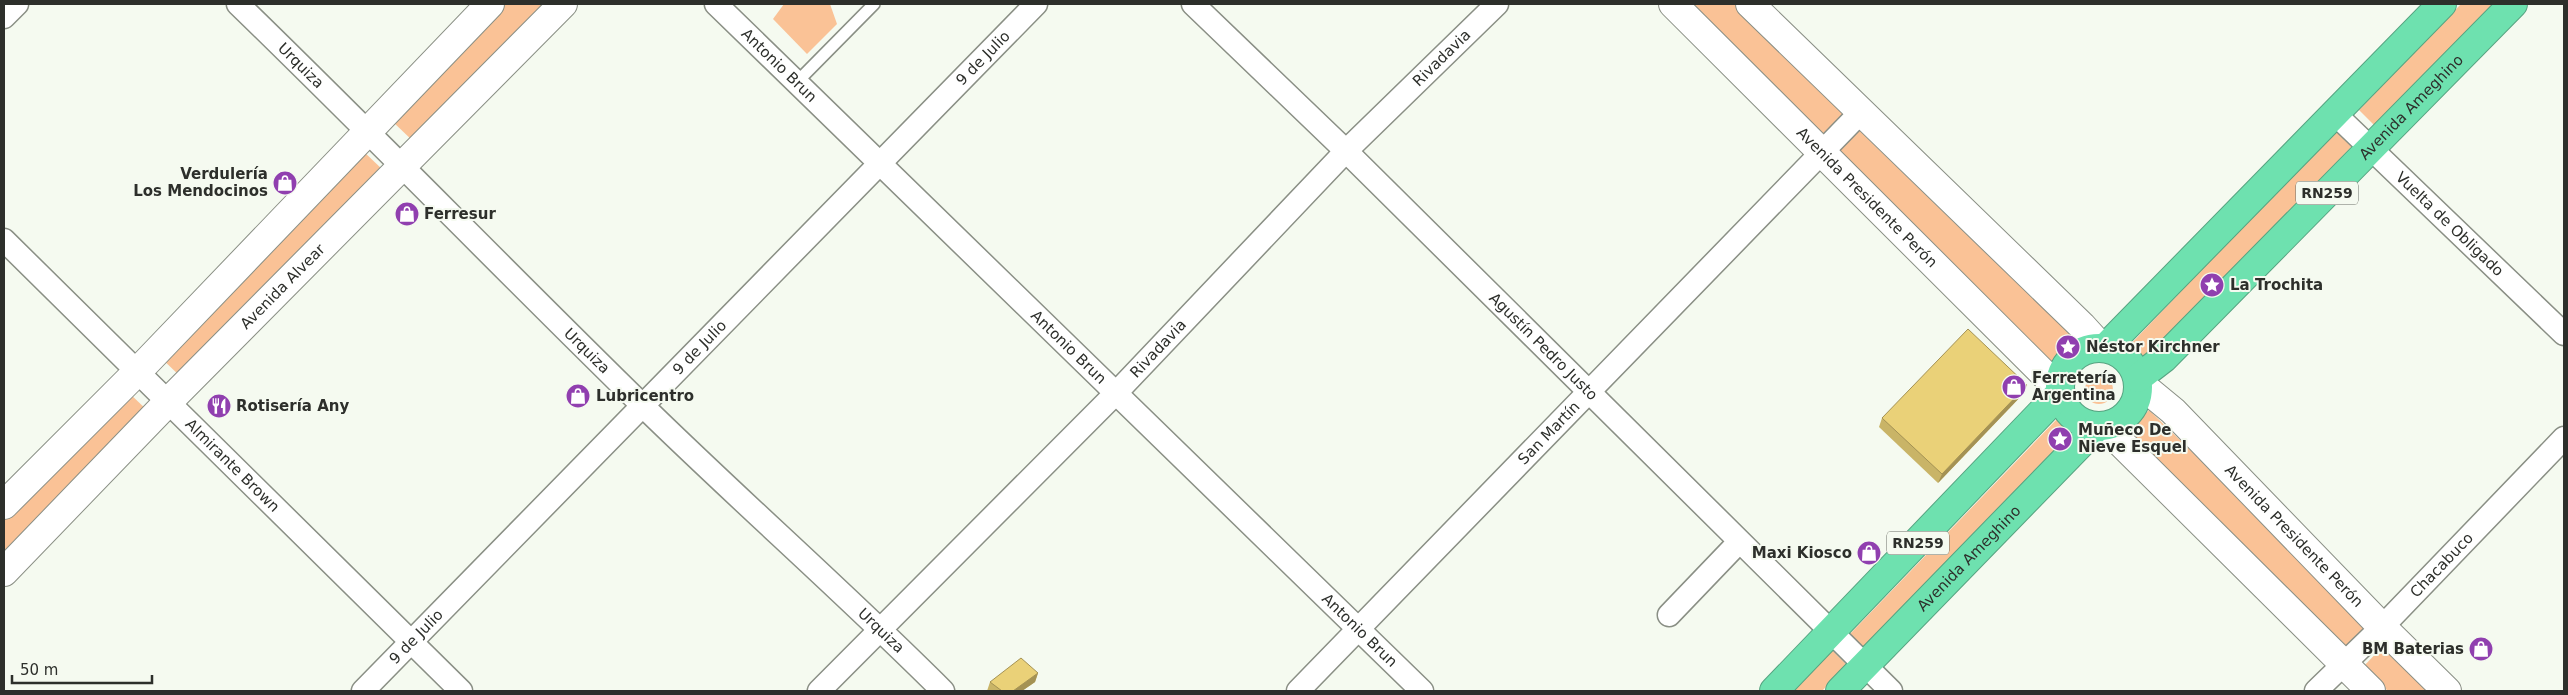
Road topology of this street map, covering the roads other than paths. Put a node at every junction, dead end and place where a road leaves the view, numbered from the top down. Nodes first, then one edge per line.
1 (17, 4) edge
2 (238, 4) edge
3 (490, 4) edge
4 (564, 4) edge
5 (716, 4) edge
6 (874, 4) edge
7 (1036, 4) edge
8 (1193, 4) edge
9 (1497, 4) edge
10 (1673, 4) edge
11 (1750, 4) edge
12 (2442, 4) edge
13 (2513, 4) edge
14 (4, 17) edge
15 (796, 84) junction
16 (1862, 111) junction
17 (2335, 114) junction
18 (369, 130) junction
19 (2371, 150) junction
20 (1346, 151) junction
21 (1824, 153) junction
22 (880, 164) junction
23 (403, 165) junction
24 (4, 240) edge
25 (2564, 334) edge
26 (2103, 348) junction
27 (138, 371) junction
28 (2138, 380) junction
29 (2060, 392) junction
30 (1116, 393) junction
31 (1590, 393) junction
32 (169, 401) junction
33 (643, 406) junction
34 (2101, 427) junction
35 (2564, 438) edge
36 (8, 493) edge
37 (1739, 542) junction
38 (4, 572) edge
39 (1669, 615) dead end
40 (2382, 627) junction
41 (881, 629) junction
42 (1359, 630) junction
43 (1831, 634) junction
44 (411, 642) junction
45 (2343, 664) junction
46 (1865, 666) junction
47 (363, 691) edge
48 (461, 691) edge
49 (819, 691) edge
50 (944, 691) edge
51 (1298, 691) edge
52 (1422, 691) edge
53 (1774, 691) edge
54 (1840, 691) edge
55 (1891, 691) edge
56 (2316, 691) edge
57 (2371, 691) edge
58 (2447, 691) edge

1 - 14 street
2 - 18 street, Urquiza
3 - 18 main road
4 - 23 main road, Avenida Alvear
5 - 15 street, Antonio Brun
6 - 15 lane
7 - 22 street, 9 de Julio
8 - 20 street, Agustín Pedro Justo
9 - 20 street, Rivadavia
10 - 21 main road, Avenida Presidente Perón
11 - 16 main road
12 - 17 highway, RN259
13 - 19 highway, Avenida Ameghino / RN259
15 - 22 street, Antonio Brun
16 - 21 street, San Martín
16 - 26 main road
17 - 19 street, Vuelta de Obligado
17 - 26 highway, RN259
18 - 23 street, Urquiza
18 - 27 main road
19 - 25 street, Vuelta de Obligado
19 - 28 highway, Avenida Ameghino / RN259
20 - 30 street, Rivadavia
20 - 31 street, Agustín Pedro Justo
21 - 29 main road, Avenida Presidente Perón
21 - 31 street, San Martín
22 - 30 street, Antonio Brun
22 - 33 street, 9 de Julio
23 - 32 main road, Avenida Alvear
23 - 33 street, Urquiza
24 - 27 street, Almirante Brown
26 - 28 highway
26 - 29 highway, RN259
27 - 32 street, Almirante Brown
27 - 36 main road
28 - 34 highway, RN259
28 - 40 main road, Avenida Presidente Perón
29 - 34 highway
29 - 43 highway, RN259
30 - 41 street, Rivadavia
30 - 42 street, Antonio Brun
31 - 37 street, Agustín Pedro Justo
31 - 42 street, San Martín
32 - 38 main road, Avenida Alvear
32 - 44 street, Almirante Brown
33 - 41 street, Urquiza
33 - 44 street, 9 de Julio
34 - 45 main road
34 - 46 highway, Avenida Ameghino / RN259
35 - 40 street, Chacabuco
37 - 39 street
37 - 43 street, Agustín Pedro Justo
40 - 45 street, Chacabuco
40 - 58 main road, Avenida Presidente Perón
41 - 49 street, Rivadavia
41 - 50 street, Urquiza
42 - 51 street, San Martín
42 - 52 street, Antonio Brun
43 - 46 street, Agustín Pedro Justo
43 - 53 highway, RN259
44 - 47 street, 9 de Julio
44 - 48 street, Almirante Brown
45 - 56 street, Chacabuco
45 - 57 main road
46 - 54 highway, Avenida Ameghino / RN259
46 - 55 street, Agustín Pedro Justo

